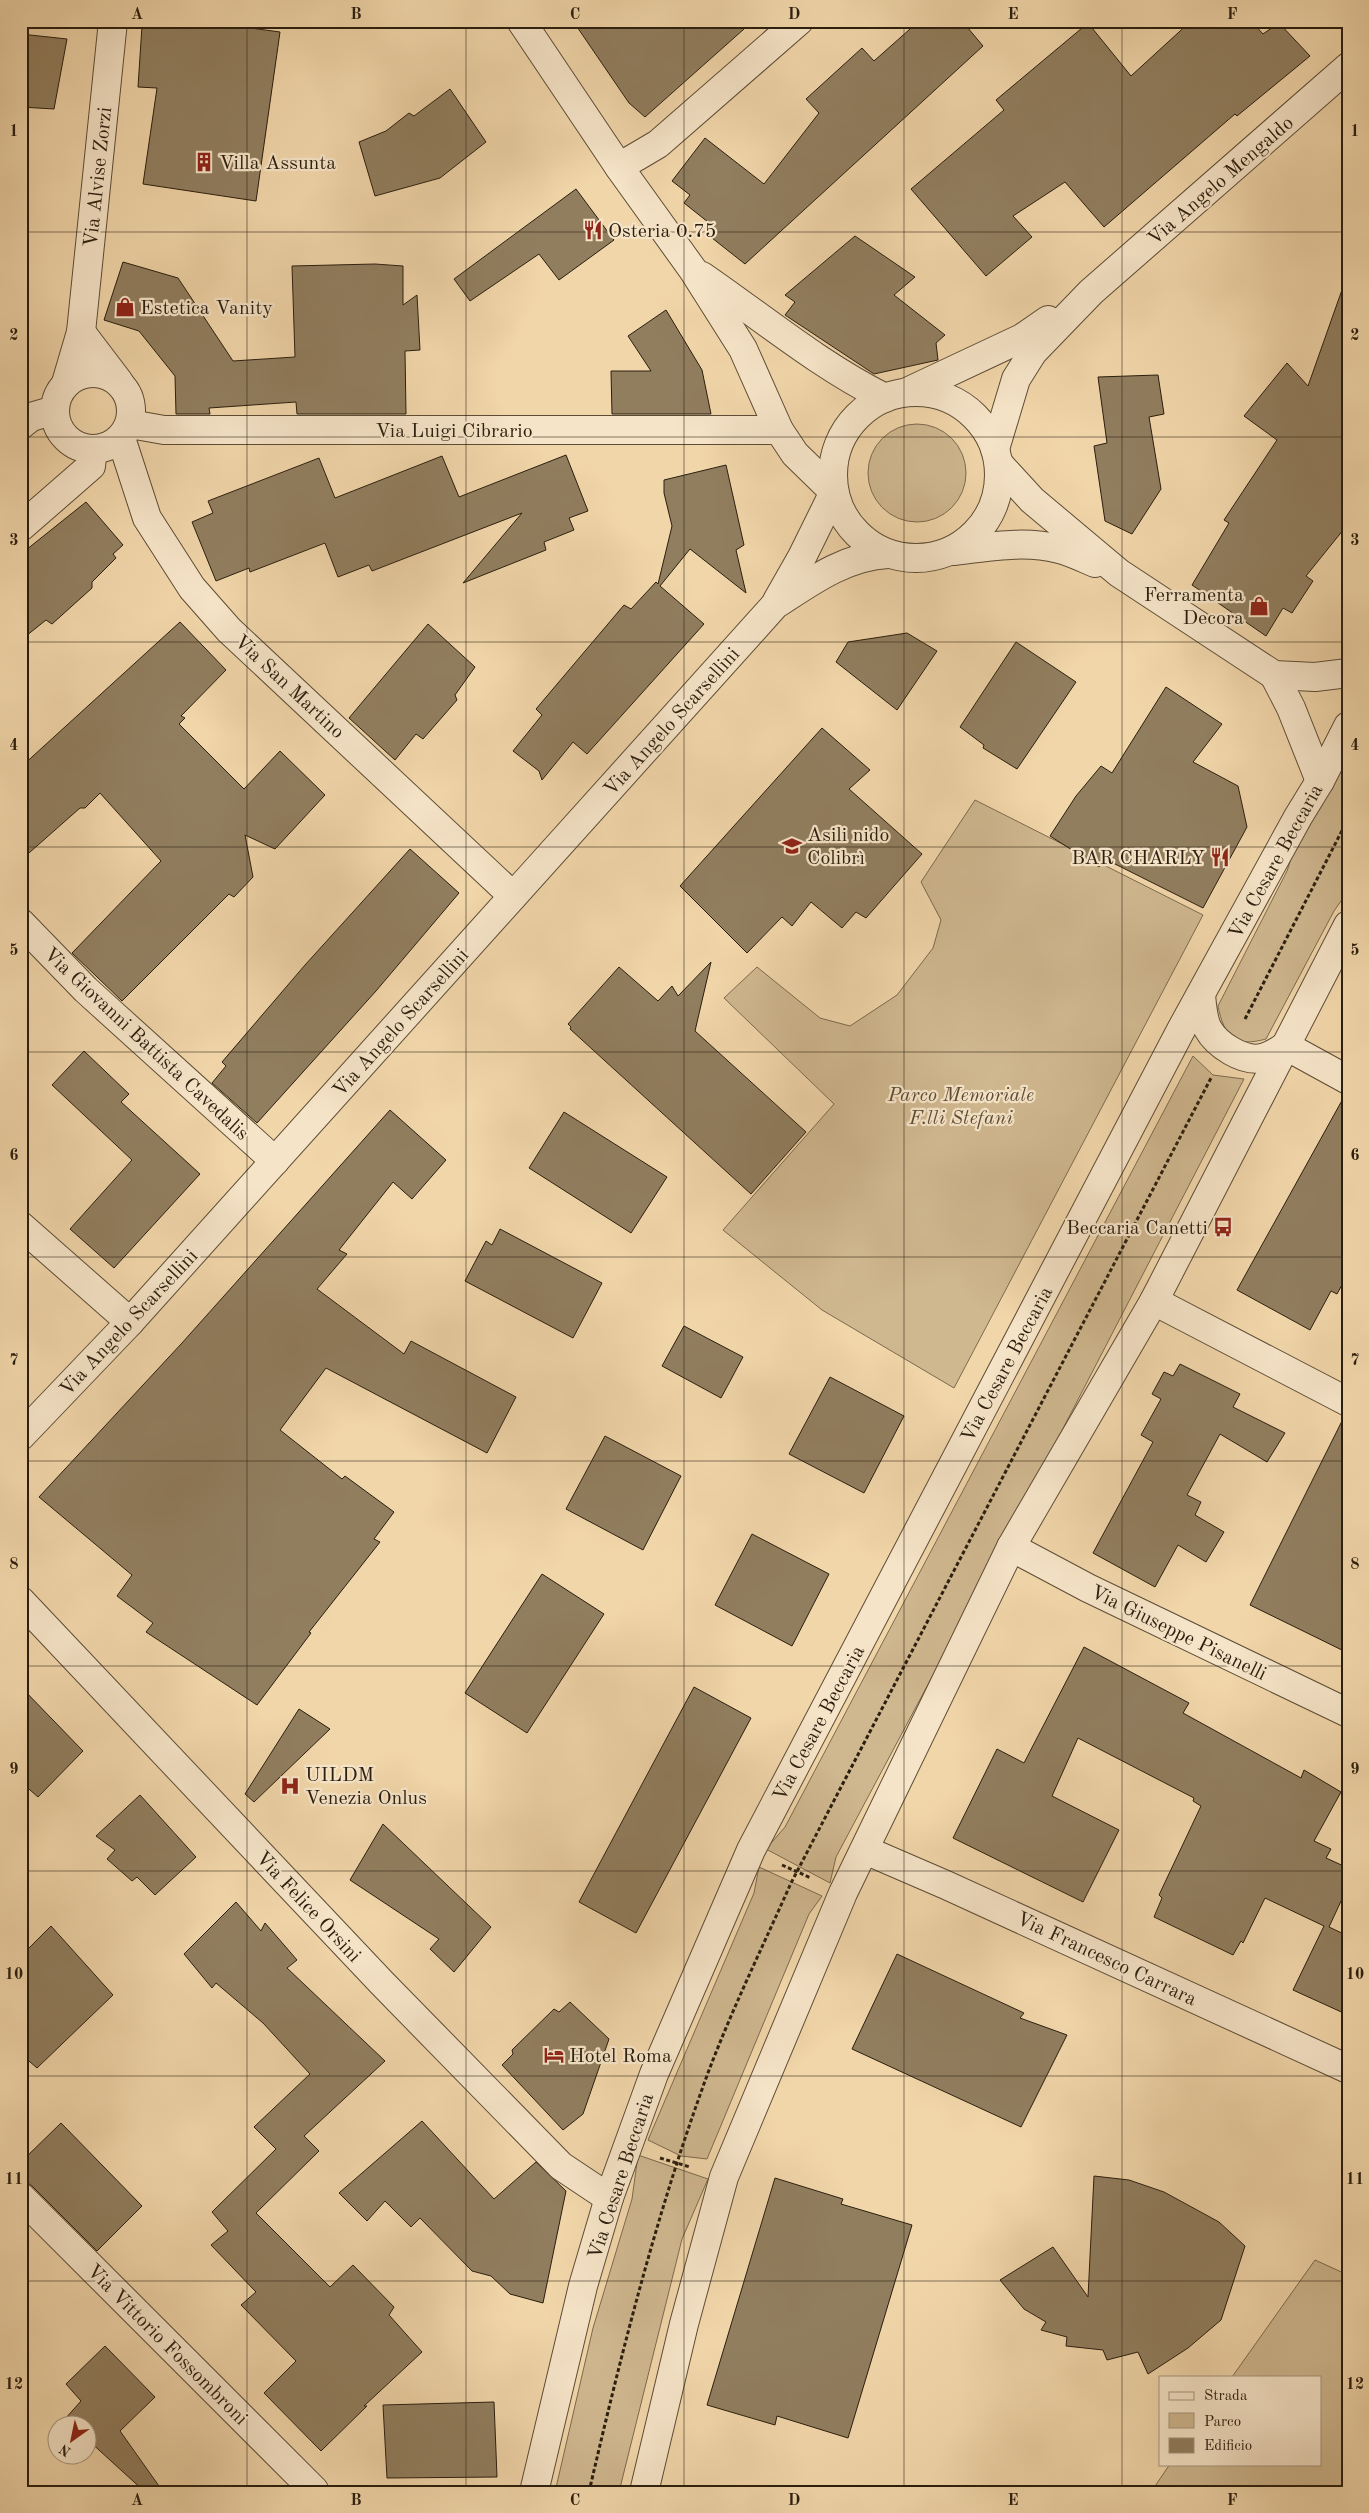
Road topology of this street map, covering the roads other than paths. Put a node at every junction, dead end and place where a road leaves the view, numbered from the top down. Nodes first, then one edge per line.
1 (113, 21) edge
2 (520, 21) edge
3 (799, 21) edge
4 (1348, 68) edge
5 (619, 167) junction
6 (693, 270) junction
7 (1091, 292) junction
8 (81, 332) junction
9 (66, 383) junction
10 (120, 383) junction
11 (896, 395) junction
12 (55, 410) junction
13 (21, 425) edge
14 (780, 430) junction
15 (125, 431) junction
16 (93, 449) junction
17 (997, 456) junction
18 (834, 492) junction
19 (21, 526) edge
20 (953, 551) junction
21 (888, 554) junction
22 (1119, 573) junction
23 (775, 605) junction
24 (1348, 674) edge
25 (1274, 675) junction
26 (1348, 726) edge
27 (1320, 781) junction
28 (514, 896) junction
29 (21, 923) edge
30 (1348, 925) edge
31 (1201, 995) junction
32 (1286, 1046) junction
33 (1348, 1080) edge
34 (275, 1161) junction
35 (21, 1226) edge
36 (1154, 1301) junction
37 (130, 1322) junction
38 (1348, 1402) edge
39 (21, 1436) edge
40 (1011, 1547) junction
41 (21, 1601) edge
42 (1348, 1713) edge
43 (865, 1850) junction
44 (1348, 2069) edge
45 (21, 2197) edge
46 (609, 2198) junction
47 (314, 2490) dead end
48 (534, 2492) edge
49 (644, 2492) edge

1 - 8 street, Via Alvise Zorzi
2 - 5 street
3 - 5 street
4 - 7 street, Via Angelo Mengaldo
5 - 6 street
6 - 11 street
6 - 14 street
7 - 11 street
7 - 17 street
8 - 9 street, Via Alvise Zorzi
8 - 10 street
9 - 10 street
9 - 12 street
10 - 15 street
11 - 17 street
11 - 18 street
12 - 13 street
12 - 16 street
14 - 15 street, Via Luigi Cibrario
14 - 18 street
15 - 16 street
15 - 28 street, Via San Martino
16 - 19 street
17 - 20 street
17 - 22 street
18 - 21 street
18 - 23 street
20 - 21 street
20 - 22 street
21 - 23 street
22 - 25 street
23 - 28 street, Via Angelo Scarsellini
24 - 25 street
25 - 27 street
26 - 27 street, Via Cesare Beccaria
27 - 31 street, Via Cesare Beccaria
28 - 34 street, Via Angelo Scarsellini
29 - 34 street, Via Giovanni Battista Cavedalis
30 - 32 street
31 - 32 street
31 - 46 street, Via Cesare Beccaria
32 - 33 street
32 - 36 street
34 - 37 street, Via Angelo Scarsellini
35 - 37 street
36 - 38 street
36 - 40 street
37 - 39 street, Via Angelo Scarsellini
40 - 42 street, Via Giuseppe Pisanelli
40 - 43 street
41 - 46 street, Via Felice Orsini
43 - 44 street, Via Francesco Carrara
43 - 49 street
45 - 47 street, Via Vittorio Fossombroni
46 - 48 street, Via Cesare Beccaria

